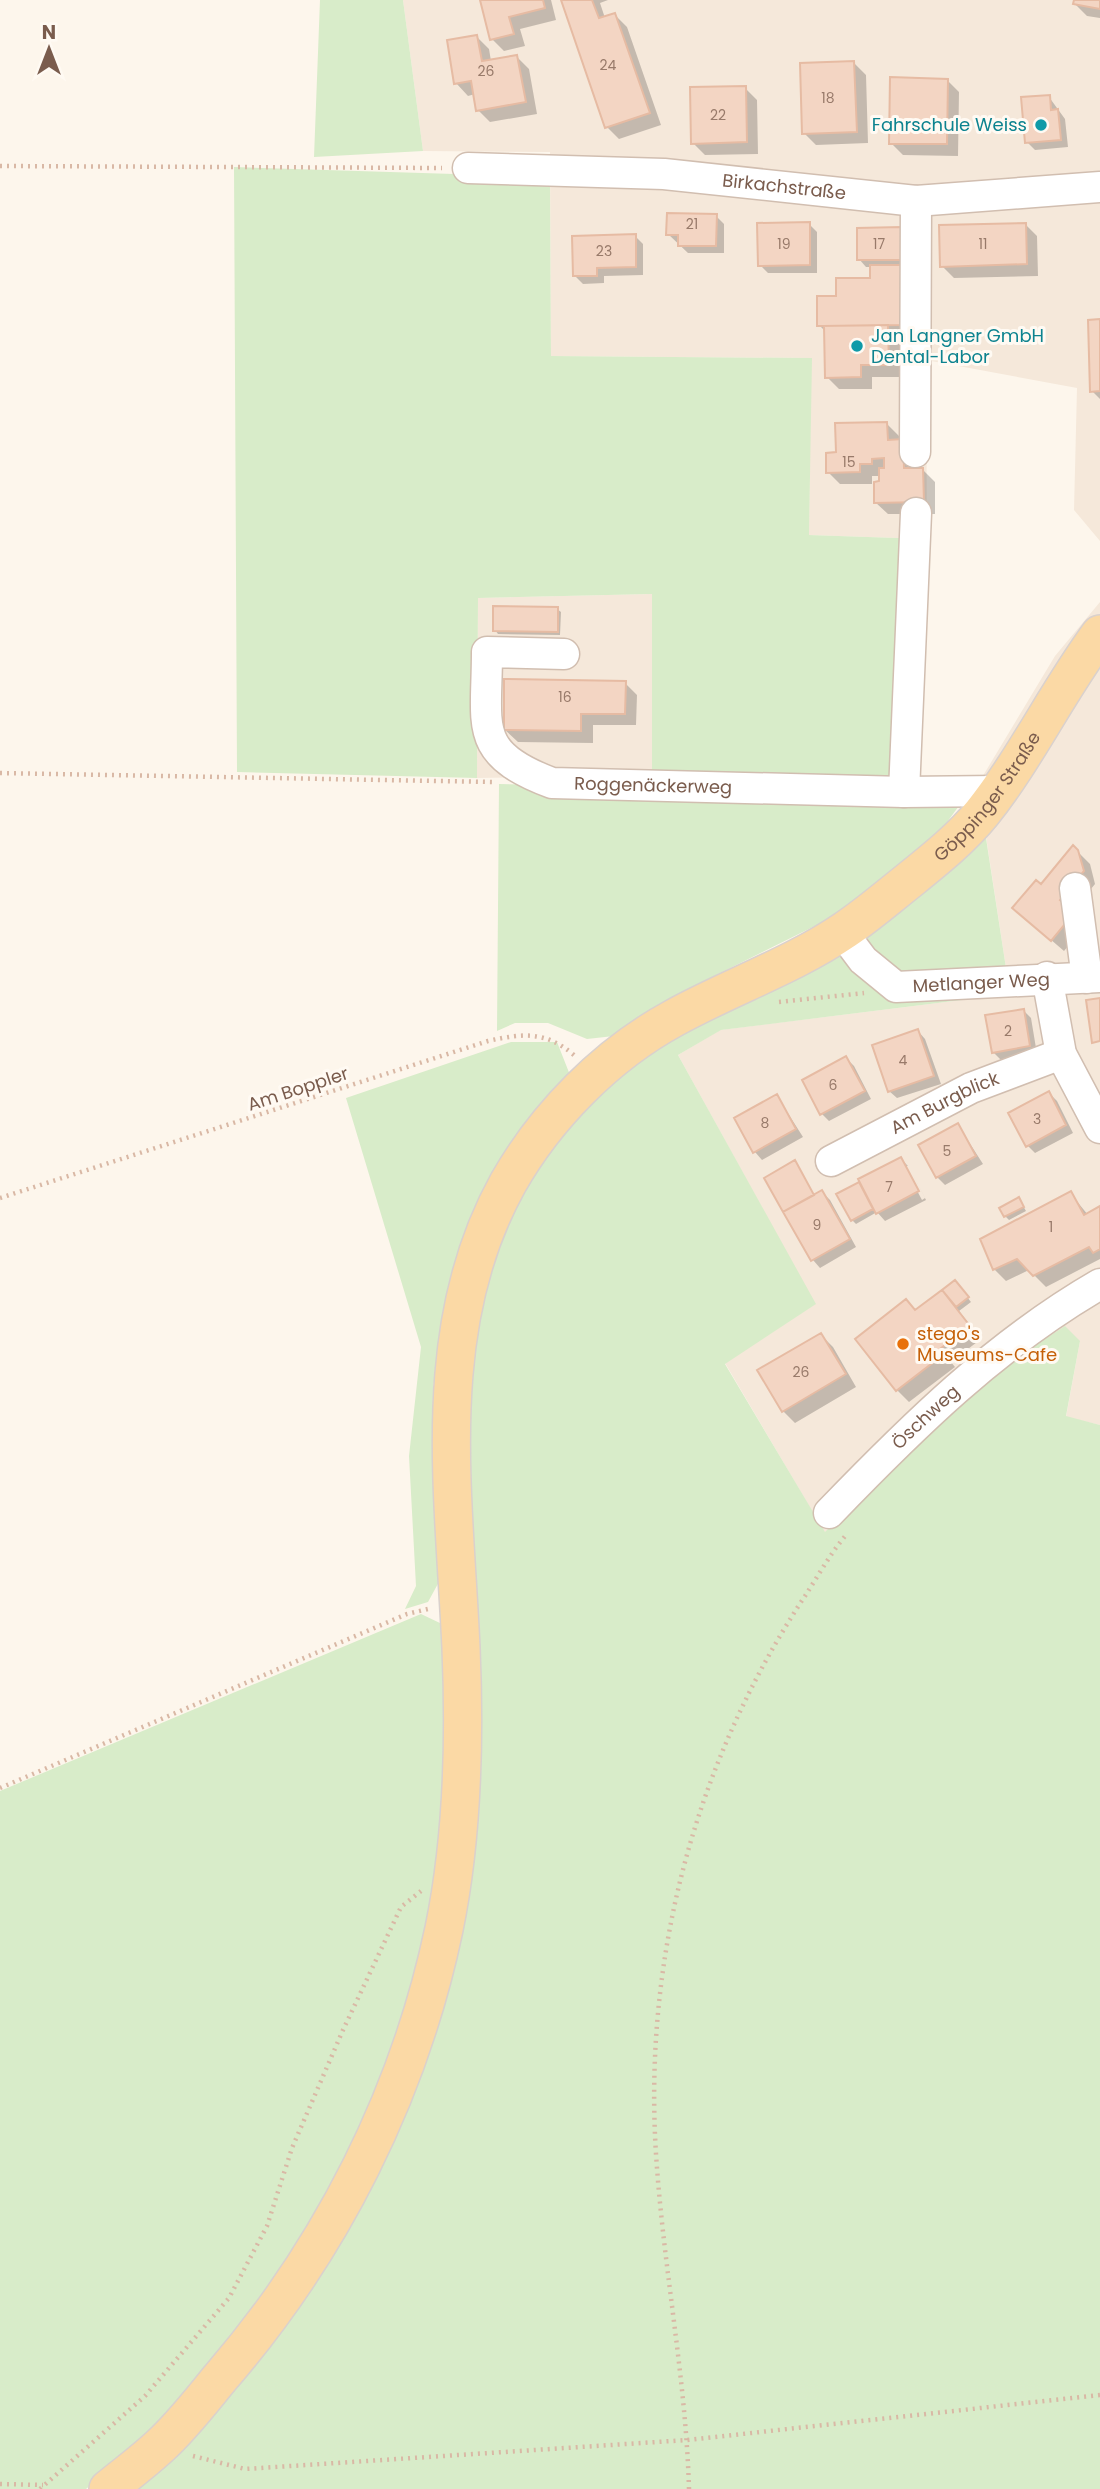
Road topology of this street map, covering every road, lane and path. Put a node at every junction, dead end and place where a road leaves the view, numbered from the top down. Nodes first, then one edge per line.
1 (0, 166) edge
2 (468, 167) joint
3 (1100, 187) edge
4 (916, 201) junction
5 (915, 452) dead end
6 (916, 513) dead end
7 (1100, 634) edge
8 (564, 654) dead end
9 (0, 773) edge
10 (497, 782) dead end
11 (998, 791) junction
12 (904, 792) junction
13 (1075, 888) dead end
14 (842, 932) junction
15 (1047, 977) junction
16 (1094, 978) edge
17 (1061, 1054) junction
18 (598, 1072) junction
19 (1100, 1128) edge
20 (831, 1161) dead end
21 (0, 1198) edge
22 (1100, 1284) edge
23 (839, 1522) joint
24 (458, 1601) junction
25 (0, 1788) edge
26 (456, 1856) junction
27 (1100, 2395) edge
28 (687, 2440) junction
29 (164, 2444) junction
30 (0, 2484) edge
31 (42, 2487) edge
32 (108, 2489) edge
33 (689, 2489) edge

1 - 2 path
2 - 4 street, Birkachstraße
3 - 4 street, Birkachstraße
4 - 5 street
6 - 12 street
7 - 11 main road, Göppinger Straße
8 - 12 street, Roggenäckerweg
9 - 10 path
11 - 12 street, Roggenäckerweg
11 - 14 main road, Göppinger Straße
13 - 16 street
14 - 15 street, Metlanger Weg
14 - 18 main road, Göppinger Straße
15 - 16 street, Metlanger Weg
15 - 17 street
17 - 19 street
17 - 20 street, Am Burgblick
18 - 21 path, Am Boppler
18 - 24 main road, Göppinger Straße
22 - 23 street, Öschweg
23 - 28 path
24 - 25 path
24 - 26 main road, Göppinger Straße
26 - 29 main road, Göppinger Straße
26 - 31 path
27 - 28 path
28 - 29 path
28 - 33 path
29 - 32 main road, Göppinger Straße
30 - 31 path

